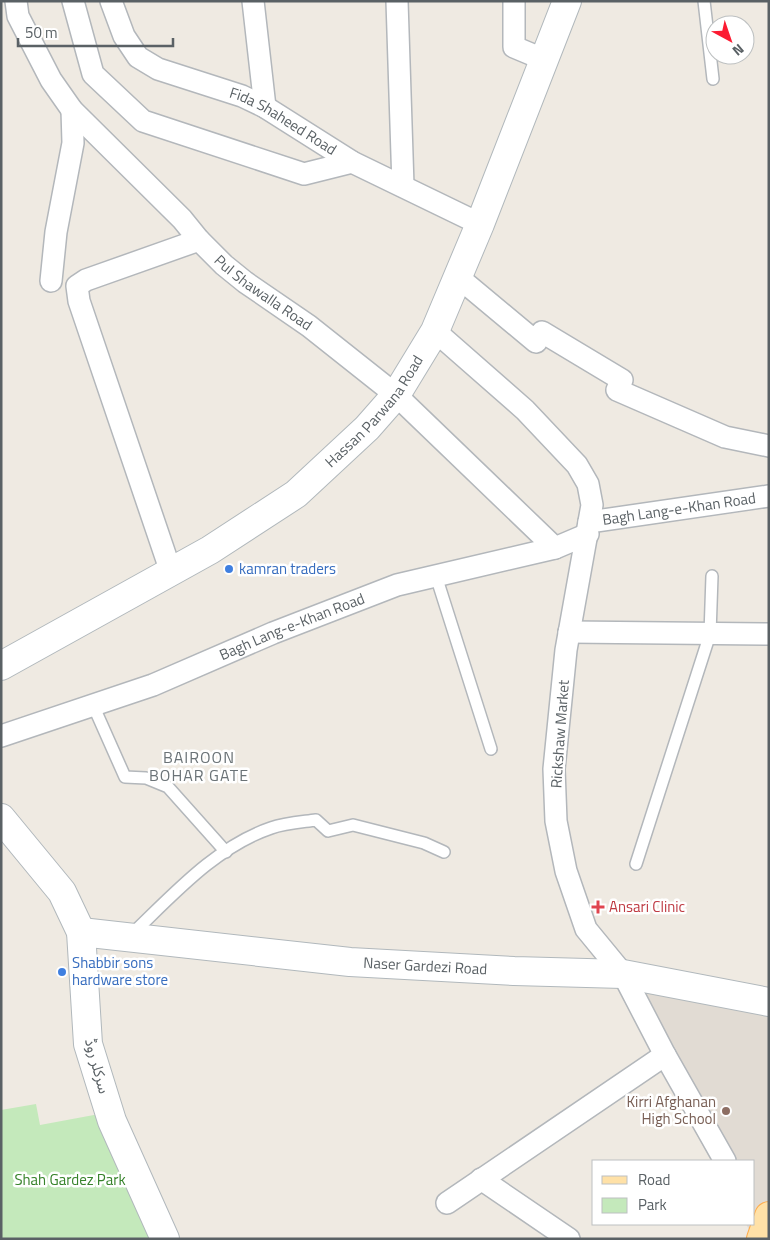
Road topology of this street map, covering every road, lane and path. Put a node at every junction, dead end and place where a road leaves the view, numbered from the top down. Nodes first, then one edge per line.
1 (16, 1) edge
2 (73, 1) edge
3 (111, 1) edge
4 (254, 1) edge
5 (397, 1) edge
6 (514, 1) edge
7 (567, 1) edge
8 (704, 1) edge
9 (545, 60) junction
10 (713, 79) dead end
11 (265, 107) junction
12 (72, 110) junction
13 (352, 162) junction
14 (403, 186) junction
15 (480, 224) junction
16 (199, 240) junction
17 (458, 277) junction
18 (51, 281) dead end
19 (434, 331) junction
20 (396, 395) junction
21 (769, 446) edge
22 (769, 496) edge
23 (589, 528) junction
24 (555, 548) junction
25 (171, 572) junction
26 (436, 576) junction
27 (712, 576) dead end
28 (569, 632) junction
29 (710, 634) junction
30 (769, 634) edge
31 (1, 666) edge
32 (93, 705) junction
33 (1, 736) edge
34 (491, 749) dead end
35 (1, 818) edge
36 (226, 852) junction
37 (444, 852) dead end
38 (636, 864) dead end
39 (81, 932) junction
40 (129, 937) junction
41 (623, 974) junction
42 (769, 1002) edge
43 (665, 1055) junction
44 (724, 1160) edge
45 (482, 1179) junction
46 (447, 1203) dead end
47 (166, 1239) edge
48 (569, 1239) edge

1 - 12 street, Pul Shawalla Road
2 - 13 street
3 - 11 street, Fida Shaheed Road
4 - 11 street
5 - 14 street
6 - 9 street
7 - 9 main road, Hassan Parwana Road
8 - 10 lane
9 - 15 main road, Hassan Parwana Road
11 - 13 street, Fida Shaheed Road
12 - 16 street, Pul Shawalla Road
12 - 18 street
13 - 14 street, Fida Shaheed Road
14 - 15 street, Fida Shaheed Road
15 - 17 main road, Hassan Parwana Road
16 - 20 street, Pul Shawalla Road
16 - 25 street
17 - 19 main road, Hassan Parwana Road
17 - 21 street
19 - 20 main road, Hassan Parwana Road
19 - 23 street, Rickshaw Market
20 - 24 street, Pul Shawalla Road
20 - 25 main road, Hassan Parwana Road
22 - 23 street, Bagh Lang-e-Khan Road
23 - 24 street, Bagh Lang-e-Khan Road
23 - 28 street, Rickshaw Market
24 - 26 street, Bagh Lang-e-Khan Road
25 - 31 main road, Hassan Parwana Road
26 - 32 street, Bagh Lang-e-Khan Road
26 - 34 lane
27 - 29 lane
28 - 29 street
28 - 41 street, Rickshaw Market
29 - 30 street
29 - 38 lane
32 - 33 street, Bagh Lang-e-Khan Road
32 - 36 lane
35 - 39 main road, سرکلر روڈ
36 - 37 lane
36 - 40 lane
39 - 40 main road, Naser Gardezi Road
39 - 47 main road, سرکلر روڈ
40 - 41 main road, Naser Gardezi Road
41 - 42 main road, Naser Gardezi Road
41 - 43 street, Rickshaw Market
43 - 44 street, Rickshaw Market
43 - 45 street
45 - 46 street
45 - 48 street

